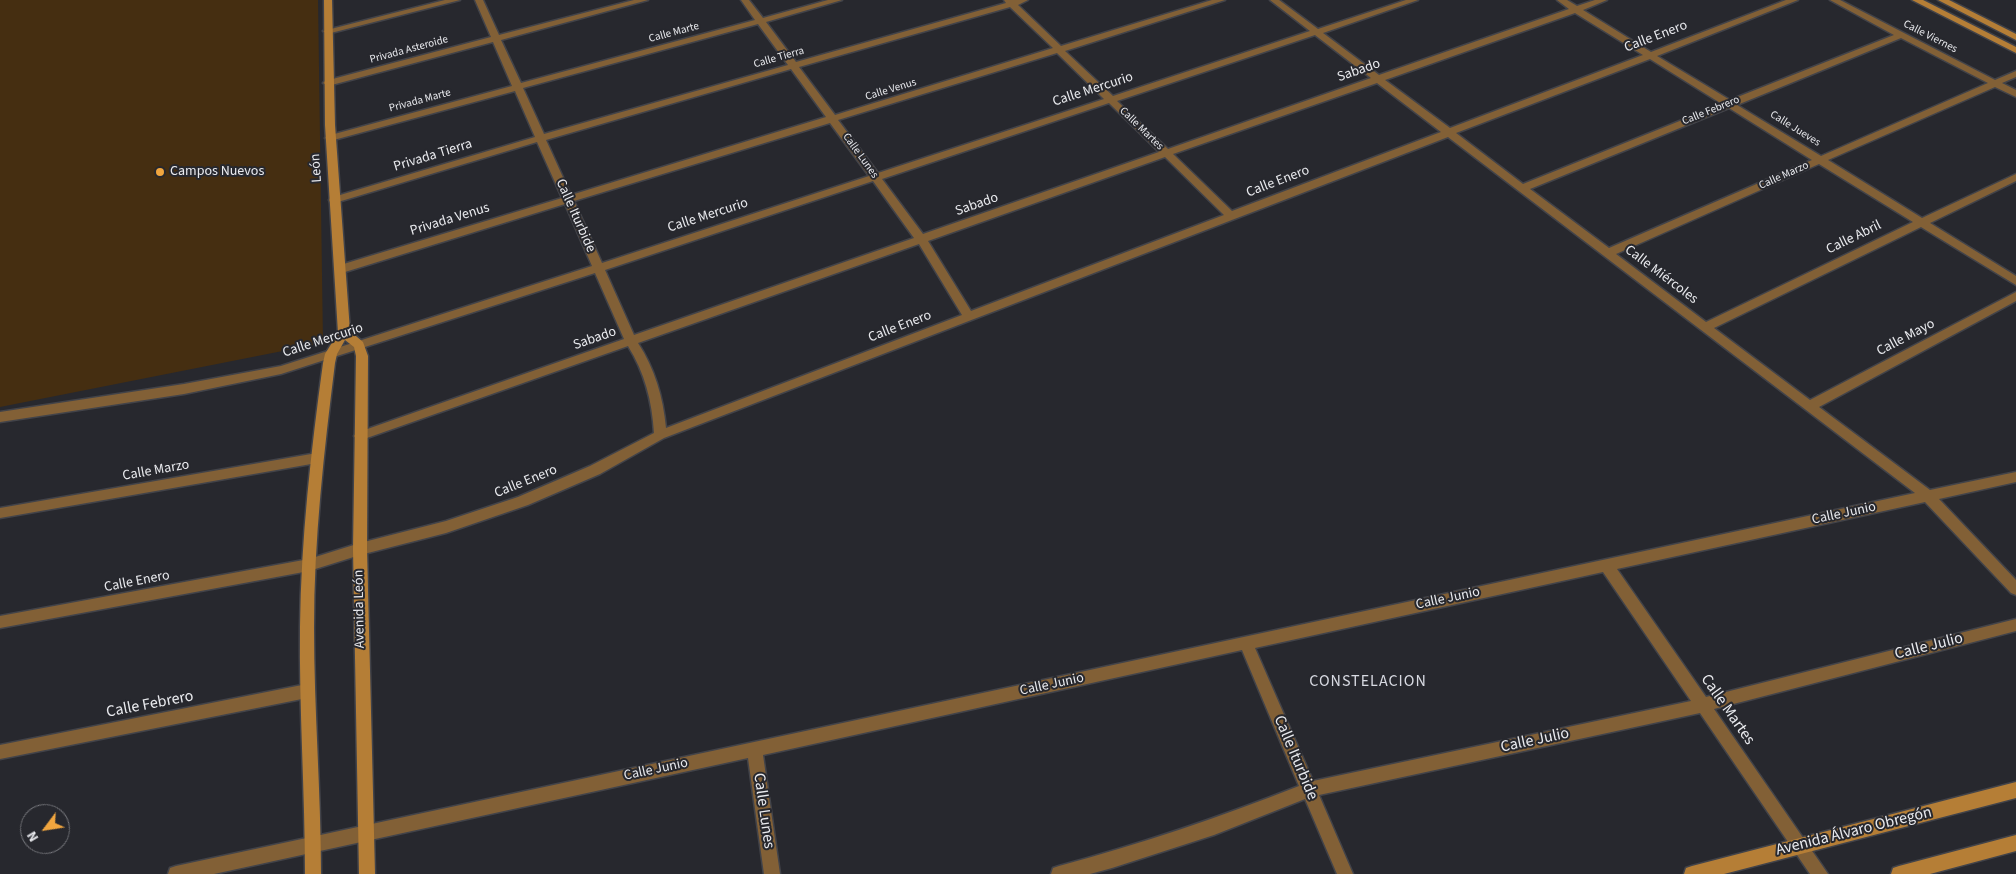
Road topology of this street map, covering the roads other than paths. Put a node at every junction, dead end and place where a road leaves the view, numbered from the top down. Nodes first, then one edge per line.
1 (328, 0) edge
2 (456, 0) edge
3 (479, 0) edge
4 (644, 0) edge
5 (745, 0) edge
6 (838, 0) edge
7 (1024, 0) edge
8 (1221, 0) edge
9 (1274, 0) edge
10 (1414, 0) edge
11 (1561, 0) edge
12 (1603, 0) edge
13 (1794, 0) edge
14 (1834, 0) edge
15 (1916, 0) edge
16 (1942, 0) edge
17 (1010, 2) edge
18 (1576, 9) junction
19 (761, 21) junction
20 (328, 32) junction
21 (1316, 32) junction
22 (1901, 35) junction
23 (2016, 36) edge
24 (496, 38) junction
25 (1059, 50) junction
26 (2016, 50) edge
27 (1651, 55) junction
28 (794, 66) junction
29 (2016, 74) edge
30 (1379, 79) junction
31 (328, 83) junction
32 (1995, 83) junction
33 (517, 88) junction
34 (2016, 94) edge
35 (1111, 100) junction
36 (1730, 104) junction
37 (833, 119) junction
38 (1449, 133) junction
39 (330, 138) junction
40 (540, 138) junction
41 (1166, 154) junction
42 (1821, 160) junction
43 (2016, 176) edge
44 (876, 177) junction
45 (1522, 188) junction
46 (334, 200) junction
47 (568, 200) junction
48 (1231, 216) junction
49 (1922, 222) junction
50 (921, 239) junction
51 (1608, 253) junction
52 (340, 268) junction
53 (598, 268) junction
54 (2016, 281) edge
55 (2016, 296) edge
56 (969, 317) junction
57 (1705, 327) junction
58 (344, 333) junction
59 (631, 340) junction
60 (359, 345) junction
61 (331, 354) junction
62 (1810, 406) junction
63 (0, 417) edge
64 (660, 435) junction
65 (360, 436) junction
66 (317, 458) junction
67 (2016, 477) edge
68 (1928, 496) junction
69 (0, 513) edge
70 (360, 549) junction
71 (309, 565) junction
72 (1606, 565) junction
73 (2016, 589) edge
74 (0, 622) edge
75 (2016, 625) edge
76 (1246, 643) junction
77 (307, 691) junction
78 (1703, 705) junction
79 (755, 748) junction
80 (0, 752) edge
81 (1309, 790) junction
82 (2016, 790) edge
83 (367, 832) junction
84 (313, 843) junction
85 (2016, 843) edge
86 (1800, 845) junction
87 (176, 874) edge
88 (312, 874) edge
89 (367, 874) edge
90 (772, 874) edge
91 (1059, 874) edge
92 (1345, 874) edge
93 (1692, 874) edge
94 (1820, 874) edge
95 (1899, 874) edge

1 - 20 street, León
2 - 20 street
3 - 24 street, Calle Iturbide
4 - 24 street, Privada Asteroide
5 - 19 street, Calle Lunes
6 - 19 street, Calle Marte
7 - 17 street, Calle Tierra
8 - 25 street, Calle Venus
9 - 21 street, Calle Miércoles
10 - 21 street, Calle Mercurio
11 - 18 street, Calle Jueves
12 - 18 street, Sabado
13 - 27 street, Calle Enero
14 - 22 street, Calle Viernes
15 - 26 street
16 - 23 street
17 - 25 street, Calle Martes
17 - 28 street, Calle Tierra
18 - 27 street, Calle Jueves
18 - 30 street, Sabado
19 - 28 street, Calle Lunes
19 - 33 street, Calle Marte
20 - 31 street, León
21 - 30 street, Calle Miércoles
21 - 35 street, Calle Mercurio
22 - 32 street, Calle Viernes
22 - 36 street, Calle Febrero
24 - 31 street, Privada Asteroide
24 - 33 street, Calle Iturbide
25 - 35 street, Calle Martes
25 - 37 street, Calle Venus
27 - 36 street, Calle Jueves
27 - 38 street, Calle Enero
28 - 37 street, Calle Lunes
28 - 40 street, Calle Tierra
29 - 32 street, Calle Marzo
30 - 38 street, Calle Miércoles
30 - 41 street, Sabado
31 - 39 street, León
32 - 34 street, Calle Viernes
32 - 42 street, Calle Marzo
33 - 39 street, Privada Marte
33 - 40 street, Calle Iturbide
35 - 41 street, Calle Martes
35 - 44 street, Calle Mercurio
36 - 42 street, Calle Jueves
36 - 45 street, Calle Febrero
37 - 44 street, Calle Lunes
37 - 47 street, Calle Venus
38 - 45 street, Calle Miércoles
38 - 48 street, Calle Enero
39 - 46 street, León
40 - 46 street, Privada Tierra
40 - 47 street, Calle Iturbide
41 - 48 street, Calle Martes
41 - 50 street, Sabado
42 - 49 street, Calle Jueves
42 - 51 street, Calle Marzo
43 - 49 street, Calle Abril
44 - 50 street, Calle Lunes
44 - 53 street, Calle Mercurio
45 - 51 street, Calle Miércoles
46 - 52 street, León
47 - 52 street, Privada Venus
47 - 53 street, Calle Iturbide
48 - 56 street, Calle Enero
49 - 54 street, Calle Jueves
49 - 57 street, Calle Abril
50 - 56 street, Calle Lunes
50 - 59 street, Sabado
51 - 57 street, Calle Miércoles
52 - 58 street, León
53 - 59 street, Calle Iturbide
53 - 60 street, Calle Mercurio
55 - 62 street, Calle Mayo
56 - 64 street, Calle Enero
57 - 62 street, Calle Miércoles
58 - 60 street
58 - 61 street
59 - 64 street, Calle Iturbide
59 - 65 street, Sabado
60 - 61 street, Calle Mercurio
60 - 65 street, Avenida León
61 - 63 street, Calle Mercurio
61 - 66 street
62 - 68 street, Calle Miércoles
64 - 70 street, Calle Enero
65 - 70 street, Avenida León
66 - 69 street, Calle Marzo
66 - 71 street
67 - 68 street, Calle Junio
68 - 72 street, Calle Junio
68 - 73 street, Calle Miércoles
70 - 71 street, Calle Enero
70 - 83 street, Avenida León
71 - 74 street, Calle Enero
71 - 77 street
72 - 76 street, Calle Junio
72 - 78 street, Calle Martes
75 - 78 street, Calle Julio
76 - 79 street, Calle Junio
76 - 81 street, Calle Iturbide
77 - 80 street, Calle Febrero
77 - 84 street
78 - 81 street, Calle Julio
78 - 86 street, Calle Martes
79 - 83 street, Calle Junio
79 - 90 street, Calle Lunes
81 - 91 street, Calle Julio
81 - 92 street, Calle Iturbide
82 - 86 street, Avenida Álvaro Obregón
83 - 84 street, Calle Junio
83 - 89 street, Avenida León
84 - 87 street, Calle Junio
84 - 88 street
85 - 95 street
86 - 93 street, Avenida Álvaro Obregón
86 - 94 street, Calle Martes

